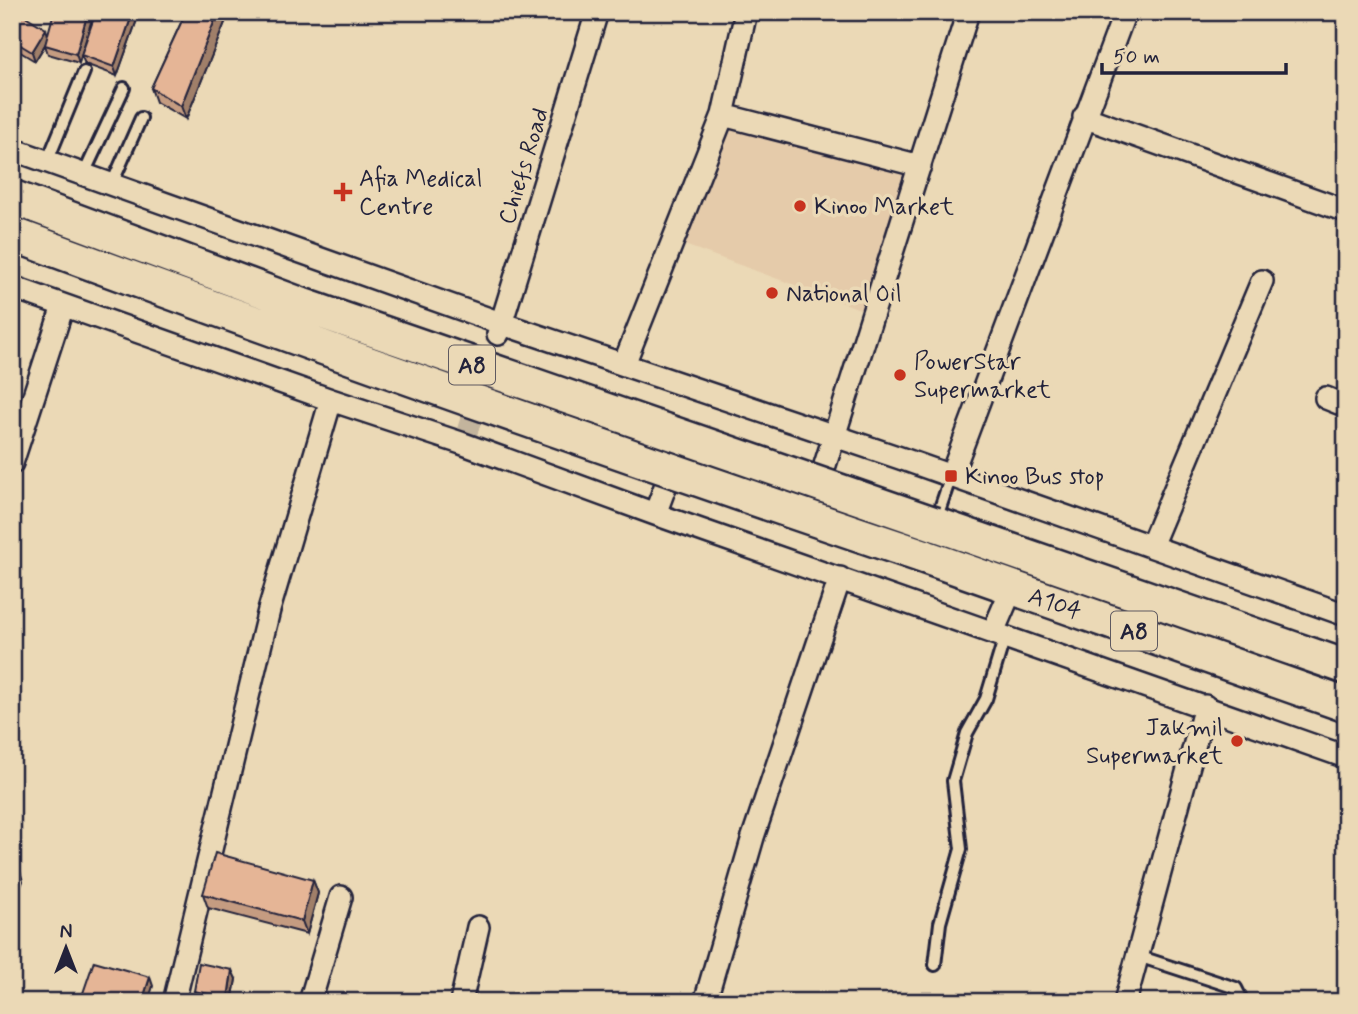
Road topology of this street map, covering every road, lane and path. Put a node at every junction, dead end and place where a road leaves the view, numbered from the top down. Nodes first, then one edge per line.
1 (746, 12) edge
2 (968, 12) edge
3 (1125, 12) edge
4 (596, 13) edge
5 (84, 72) dead end
6 (124, 88) dead end
7 (723, 115) junction
8 (1084, 117) junction
9 (141, 118) dead end
10 (12, 149) edge
11 (47, 162) junction
12 (920, 166) junction
13 (83, 176) junction
14 (111, 186) junction
15 (12, 197) edge
16 (1346, 211) edge
17 (12, 234) edge
18 (1262, 281) dead end
19 (12, 287) edge
20 (63, 306) junction
21 (500, 329) junction
22 (624, 364) junction
23 (331, 400) junction
24 (835, 438) junction
25 (12, 463) edge
26 (671, 471) junction
27 (951, 477) junction
28 (819, 484) junction
29 (655, 514) junction
30 (929, 540) junction
31 (1151, 546) junction
32 (840, 578) junction
33 (1012, 588) junction
34 (1346, 615) edge
35 (999, 634) junction
36 (1346, 667) edge
37 (1346, 705) edge
38 (1205, 706) junction
39 (1346, 757) edge
40 (341, 897) dead end
41 (478, 927) dead end
42 (1138, 956) junction
43 (935, 965) dead end
44 (174, 1002) edge
45 (310, 1002) edge
46 (461, 1002) edge
47 (705, 1002) edge
48 (1125, 1002) edge
49 (1243, 1002) edge

1 - 7 street
2 - 12 street
3 - 8 street
4 - 21 street, Chiefs Road
5 - 11 lane
6 - 13 lane
7 - 12 street
7 - 22 street
8 - 16 street
8 - 27 street
9 - 14 lane
10 - 11 street
11 - 13 street
12 - 24 street
13 - 14 street
14 - 21 street
15 - 28 highway, A8, bridge
17 - 26 highway, A8, bridge
18 - 31 street
19 - 20 street
20 - 23 street
20 - 25 street
21 - 22 street
22 - 24 street
23 - 29 street
23 - 44 street
24 - 27 street
24 - 28 street
26 - 29 street
26 - 30 highway, A8, bridge
27 - 30 lane
27 - 31 street
28 - 30 highway, A8, bridge
29 - 32 street
30 - 33 highway, A104 / A8
30 - 36 highway, A8
31 - 34 street
32 - 35 street
32 - 47 street
33 - 35 street
33 - 37 highway, A104 / A8
35 - 38 street
35 - 43 lane
38 - 39 street
38 - 42 street
40 - 45 street
41 - 46 street
42 - 48 street
42 - 49 lane

